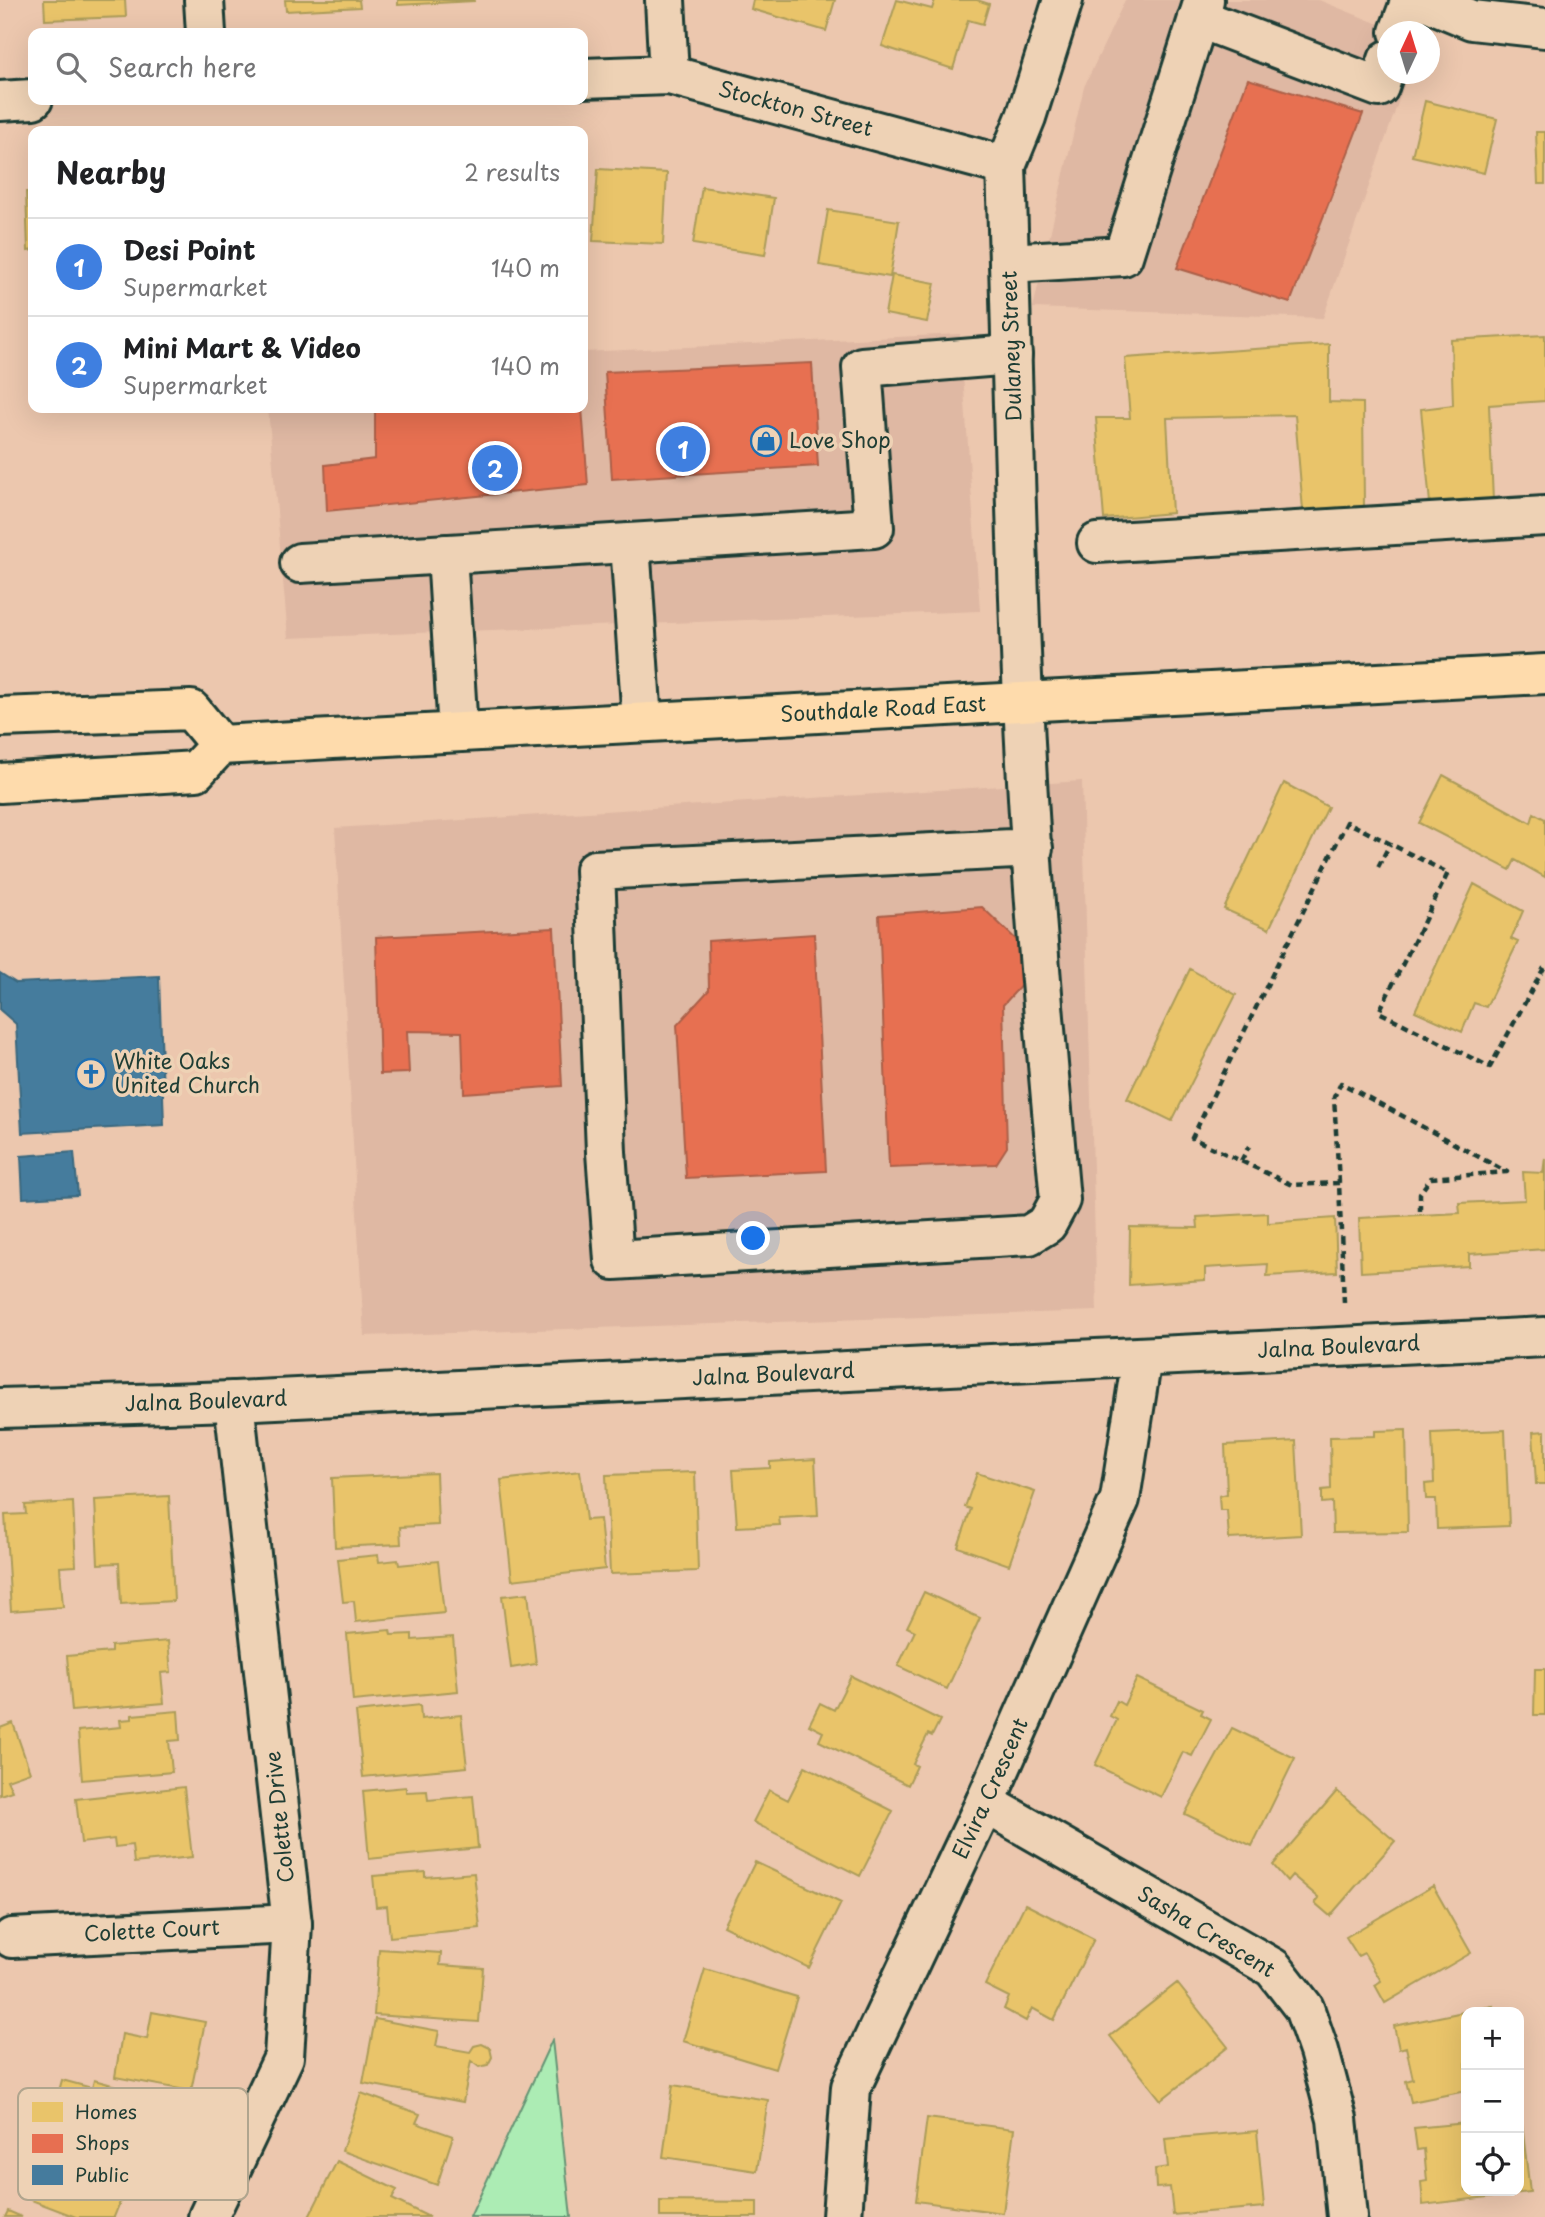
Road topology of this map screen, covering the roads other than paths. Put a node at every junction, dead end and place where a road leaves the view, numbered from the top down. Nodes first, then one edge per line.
1 (204, 0) edge
2 (666, 0) edge
3 (1063, 0) edge
4 (1411, 0) edge
5 (1424, 0) edge
6 (1201, 9) edge
7 (1403, 21) edge
8 (206, 28) edge
9 (1545, 28) edge
10 (669, 75) junction
11 (588, 78) edge
12 (1380, 84) edge
13 (28, 99) edge
14 (0, 101) edge
15 (1006, 166) junction
16 (1009, 263) junction
17 (1012, 355) junction
18 (1545, 516) edge
19 (630, 543) junction
20 (1097, 543) dead end
21 (447, 554) junction
22 (300, 564) dead end
23 (1545, 674) edge
24 (1023, 701) junction
25 (0, 717) edge
26 (642, 722) junction
27 (458, 732) junction
28 (220, 745) junction
29 (0, 783) edge
30 (1033, 848) junction
31 (1545, 1337) edge
32 (1142, 1357) junction
33 (234, 1401) junction
34 (0, 1408) edge
35 (985, 1803) junction
36 (292, 1924) junction
37 (12, 1938) dead end
38 (248, 2133) edge
39 (216, 2200) edge
40 (208, 2217) edge
41 (842, 2217) edge
42 (1347, 2217) edge

1 - 8 street
2 - 10 street
3 - 15 street, Dulaney Street
4 - 7 street
5 - 9 street
6 - 12 street
6 - 16 street
10 - 11 street, Stockton Street
10 - 15 street, Stockton Street
13 - 14 street
15 - 16 street, Dulaney Street
16 - 17 street, Dulaney Street
17 - 19 street
17 - 24 street, Dulaney Street
18 - 20 street
19 - 21 street
19 - 26 street
21 - 22 street
21 - 27 street
23 - 24 main road, Southdale Road East
24 - 26 main road, Southdale Road East
24 - 30 street, Dulaney Street
25 - 28 main road
26 - 27 main road, Southdale Road East
27 - 28 main road, Southdale Road East
28 - 29 main road
30 - 30 street, Dulaney Street
31 - 32 street, Jalna Boulevard
32 - 33 street, Jalna Boulevard
32 - 35 street, Elvira Crescent
33 - 34 street, Jalna Boulevard
33 - 36 street, Colette Drive
35 - 41 street, Elvira Crescent
35 - 42 street, Sasha Crescent
36 - 37 street, Colette Court
36 - 38 street, Colette Drive
39 - 40 street, Colette Drive

